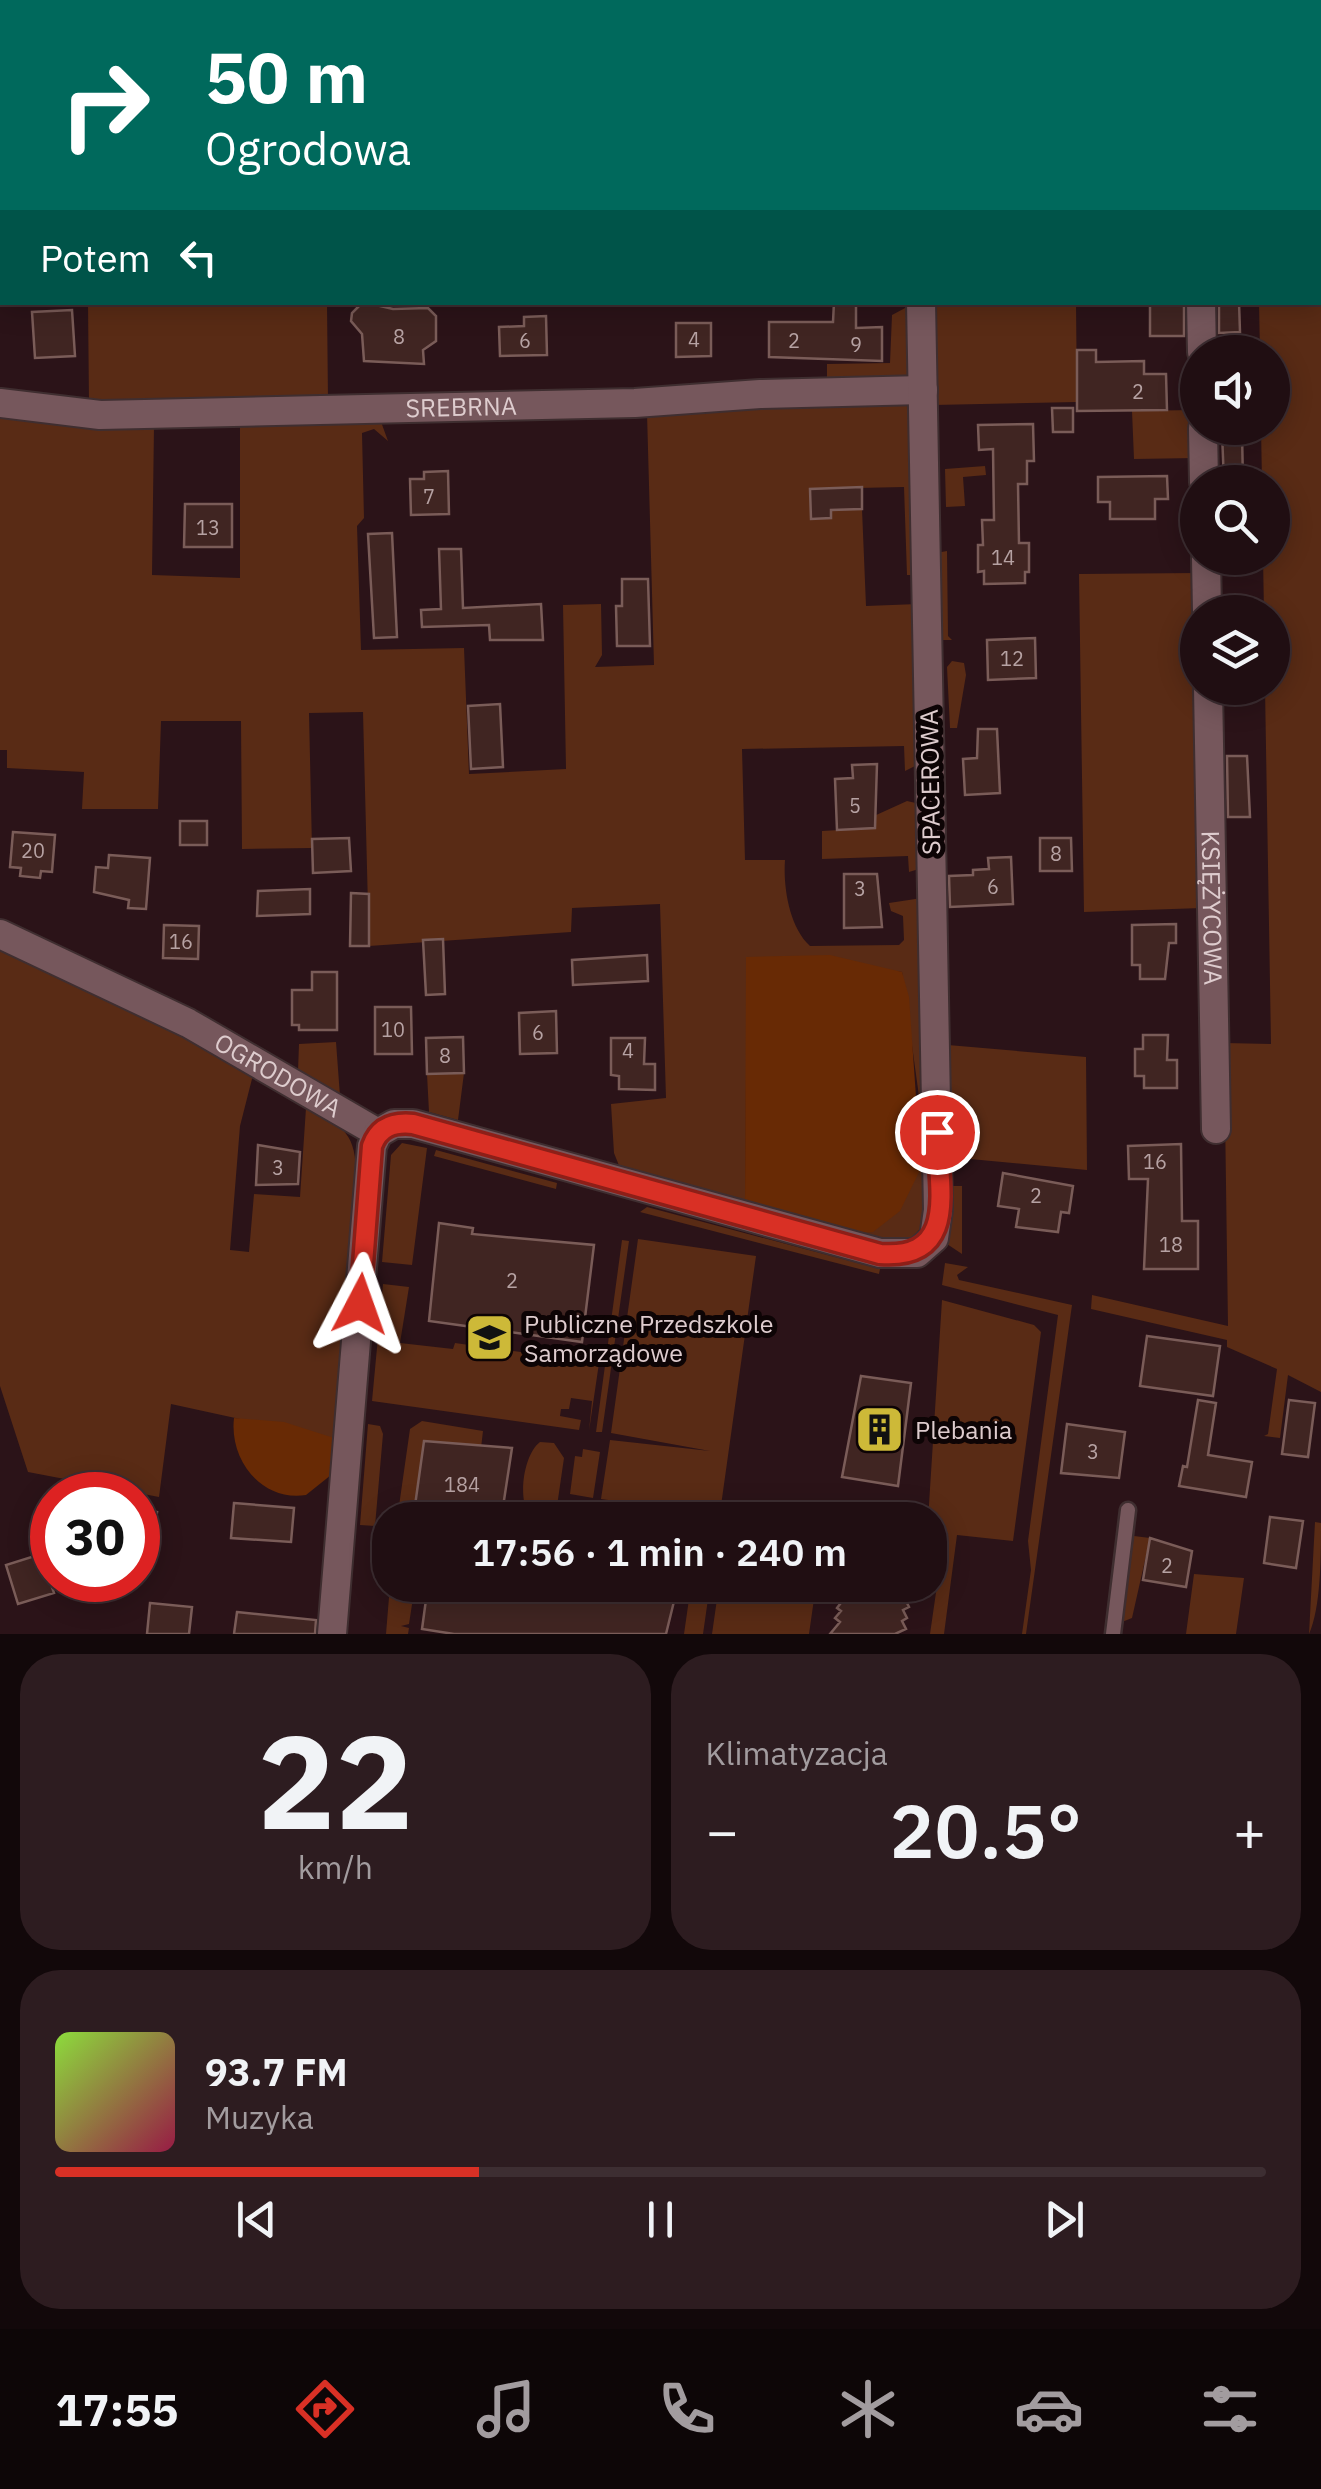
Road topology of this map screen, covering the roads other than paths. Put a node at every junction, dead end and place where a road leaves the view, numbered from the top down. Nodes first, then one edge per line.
1 (921, 305) edge
2 (1201, 305) edge
3 (1202, 335) edge
4 (923, 390) junction
5 (0, 402) edge
6 (1208, 705) edge
7 (0, 934) edge
8 (1216, 1129) dead end
9 (378, 1133) junction
10 (1128, 1510) dead end
11 (332, 1634) edge
12 (1113, 1634) edge

1 - 4 street, SPACEROWA
2 - 3 street
4 - 5 street, SREBRNA
4 - 9 street, SPACEROWA
6 - 8 street, KSIĘŻYCOWA
7 - 9 street, OGRODOWA
9 - 11 street
10 - 12 lane

